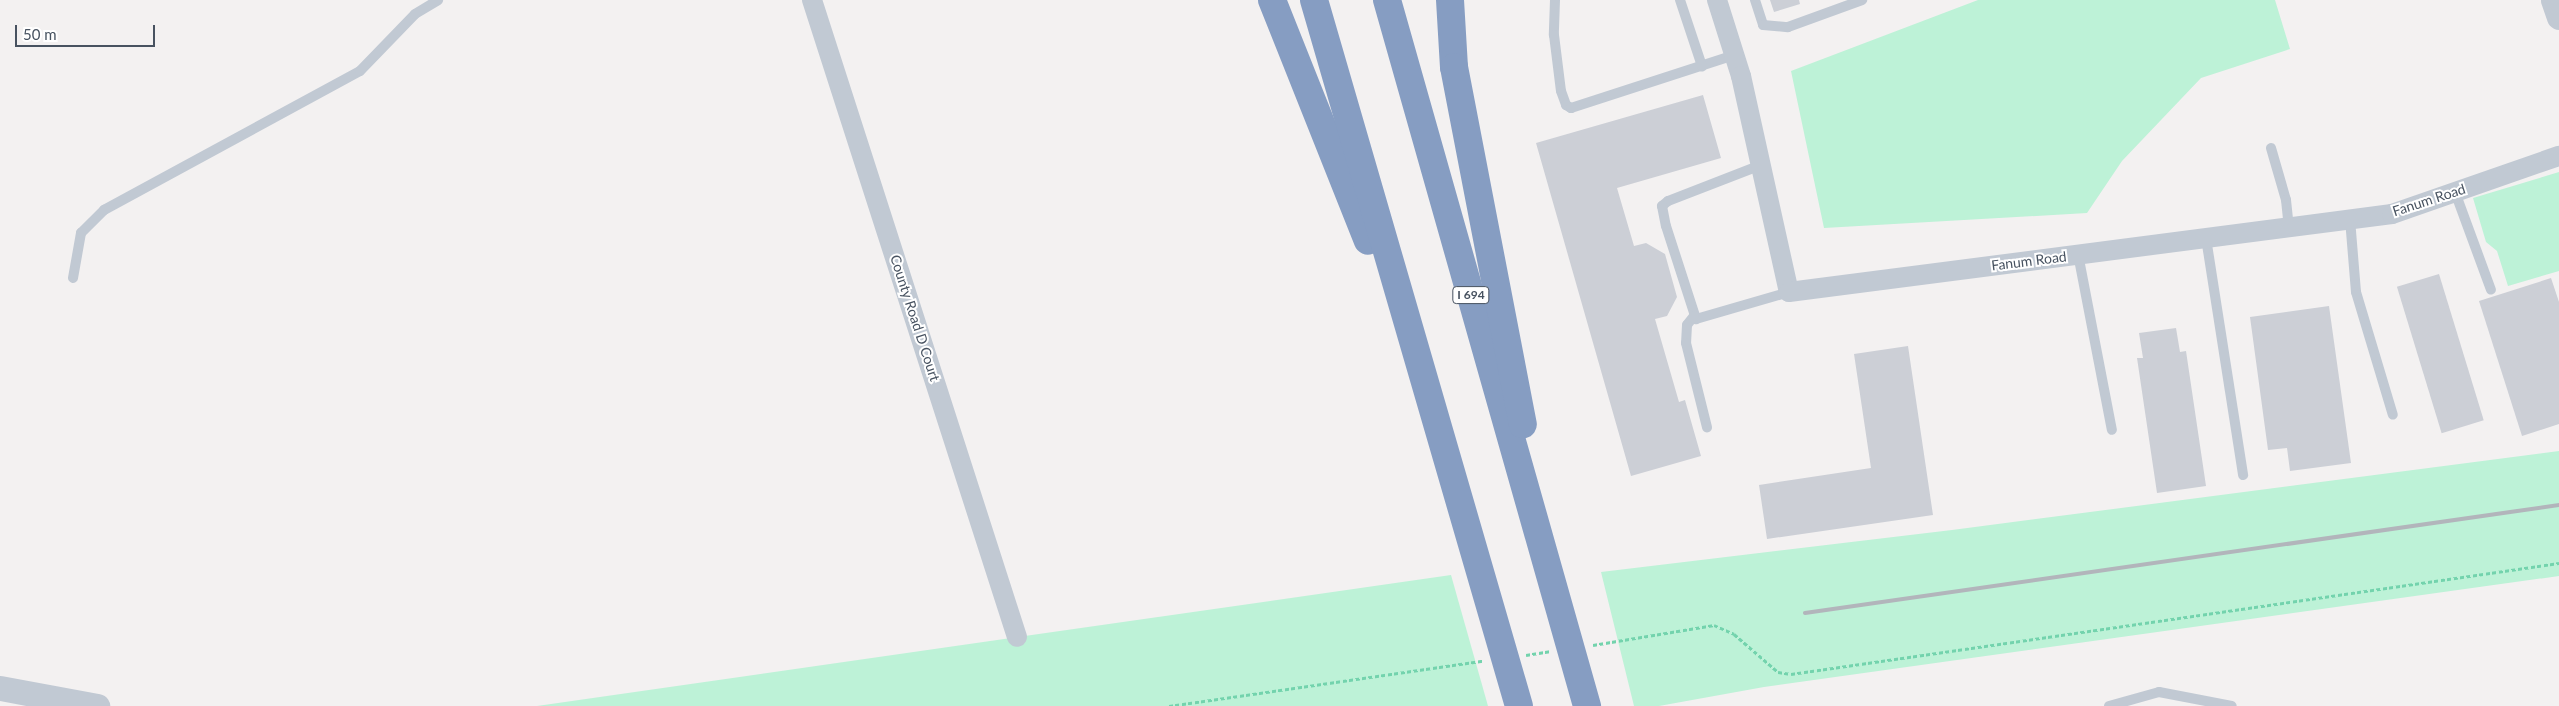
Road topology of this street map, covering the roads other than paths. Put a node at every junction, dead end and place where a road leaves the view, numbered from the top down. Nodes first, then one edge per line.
1 (438, 0) edge
2 (812, 0) edge
3 (1272, 0) edge
4 (1314, 0) edge
5 (1387, 0) edge
6 (1450, 0) edge
7 (1555, 0) edge
8 (1680, 0) edge
9 (1717, 0) edge
10 (1755, 0) edge
11 (1862, 0) edge
12 (2554, 0) edge
13 (2559, 17) edge
14 (1734, 55) junction
15 (1702, 66) junction
16 (2271, 148) dead end
17 (2559, 156) edge
18 (1761, 165) junction
19 (2455, 192) junction
20 (2350, 219) junction
21 (2289, 227) junction
22 (2206, 238) junction
23 (2078, 254) junction
24 (73, 278) dead end
25 (2491, 290) dead end
26 (1789, 292) junction
27 (1694, 316) junction
28 (1423, 374) junction
29 (2393, 415) dead end
30 (1707, 427) dead end
31 (2112, 430) dead end
32 (2243, 475) dead end
33 (1554, 590) junction
34 (1017, 637) dead end
35 (0, 688) edge
36 (97, 706) edge
37 (1519, 706) edge
38 (1588, 706) edge
39 (2109, 706) edge
40 (2232, 706) edge

1 - 24 lane
2 - 34 street, County Road D Court
3 - 28 highway
4 - 28 highway
5 - 33 highway, I 694
6 - 33 highway
7 - 15 lane
8 - 15 lane
9 - 14 street
10 - 11 lane
12 - 13 street
14 - 15 lane
14 - 18 street
16 - 21 lane
17 - 19 street, Fanum Road
18 - 26 street
18 - 27 lane
19 - 20 street, Fanum Road
19 - 25 lane
20 - 21 street, Fanum Road
20 - 29 lane
21 - 22 street, Fanum Road
22 - 23 street, Fanum Road
22 - 32 lane
23 - 26 street, Fanum Road
23 - 31 lane
26 - 27 lane
27 - 30 lane
28 - 37 highway
33 - 38 highway, I 694
35 - 36 street
39 - 40 lane

